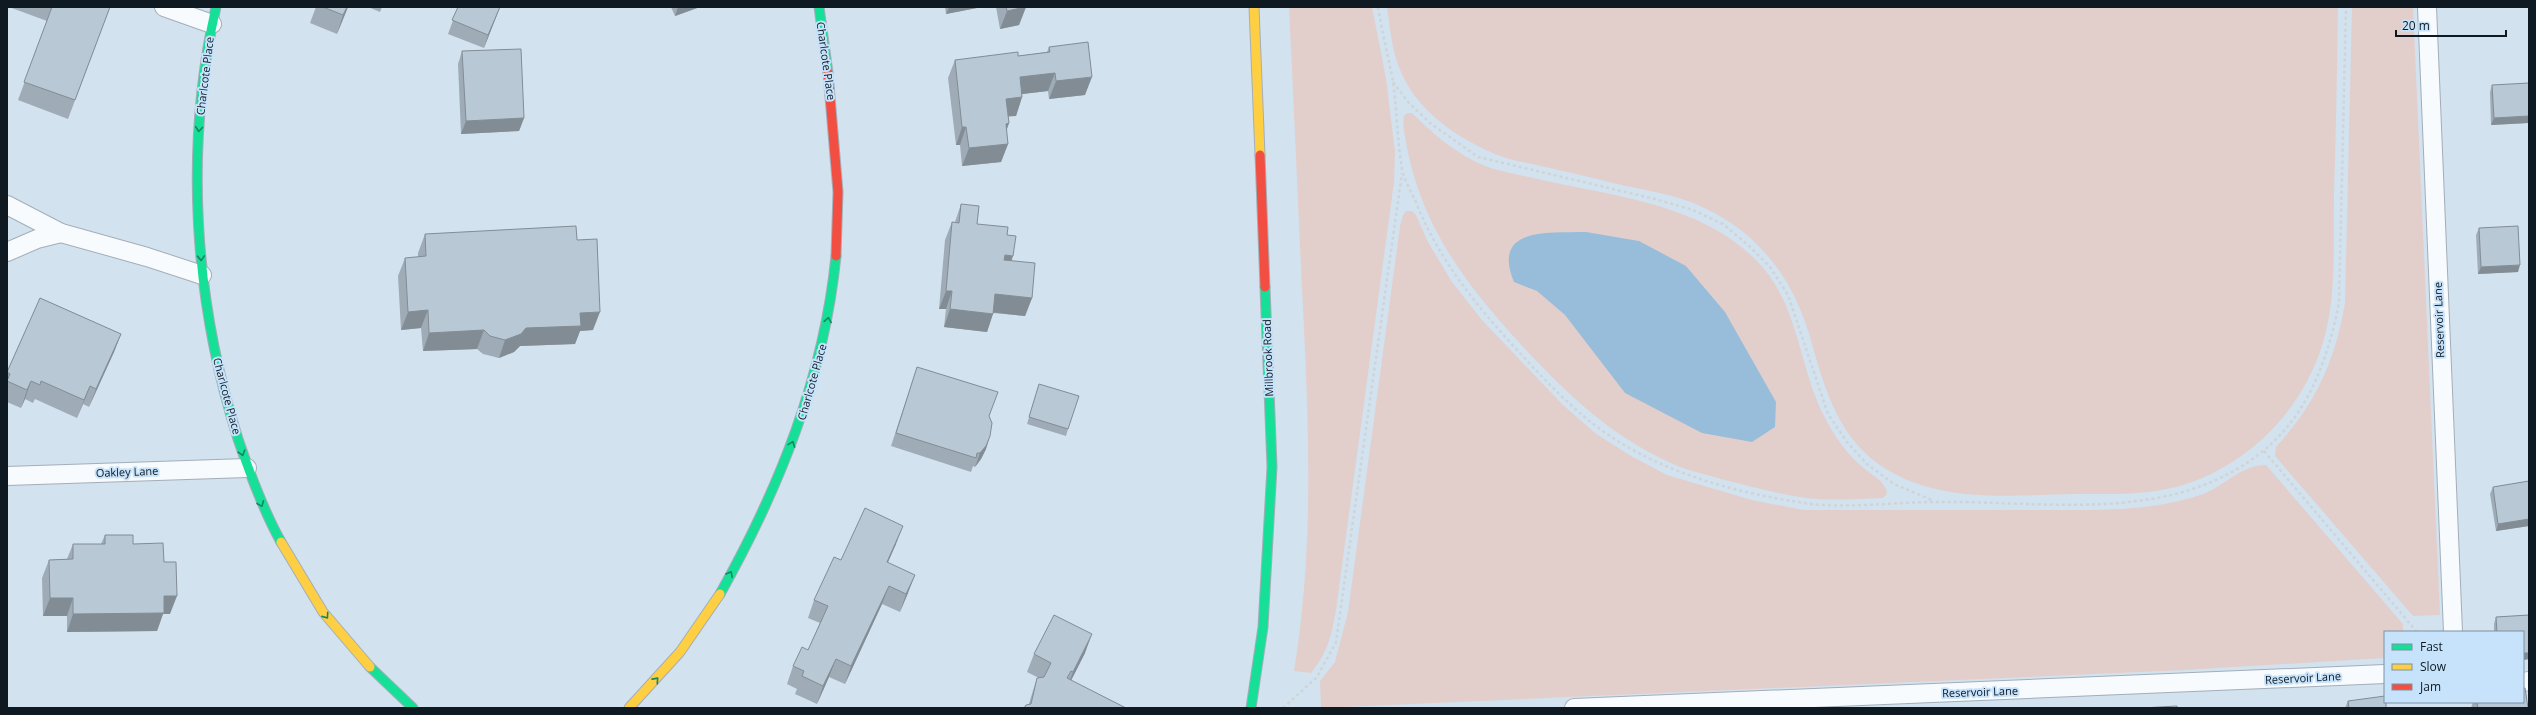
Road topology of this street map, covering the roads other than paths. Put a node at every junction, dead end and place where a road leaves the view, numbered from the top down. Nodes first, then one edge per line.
1 (164, 7) edge
2 (216, 7) edge
3 (819, 7) edge
4 (1254, 7) edge
5 (2427, 7) edge
6 (212, 24) junction
7 (7, 205) edge
8 (60, 233) junction
9 (7, 252) edge
10 (202, 275) junction
11 (247, 468) junction
12 (7, 476) edge
13 (2452, 631) edge
14 (2384, 674) edge
15 (413, 708) edge
16 (629, 708) edge
17 (1251, 708) edge
18 (1574, 708) edge

1 - 6 lane
2 - 6 street, Charlcote Place
16 -> 3 street, Charlcote Place
4 - 17 street, Millbrook Road
5 - 13 lane, Reservoir Lane
6 -> 10 street, Charlcote Place
7 - 8 lane
8 - 9 lane
8 - 10 lane
10 -> 11 street, Charlcote Place
11 - 12 lane, Oakley Lane
11 -> 15 street, Charlcote Place
14 - 18 lane, Reservoir Lane

